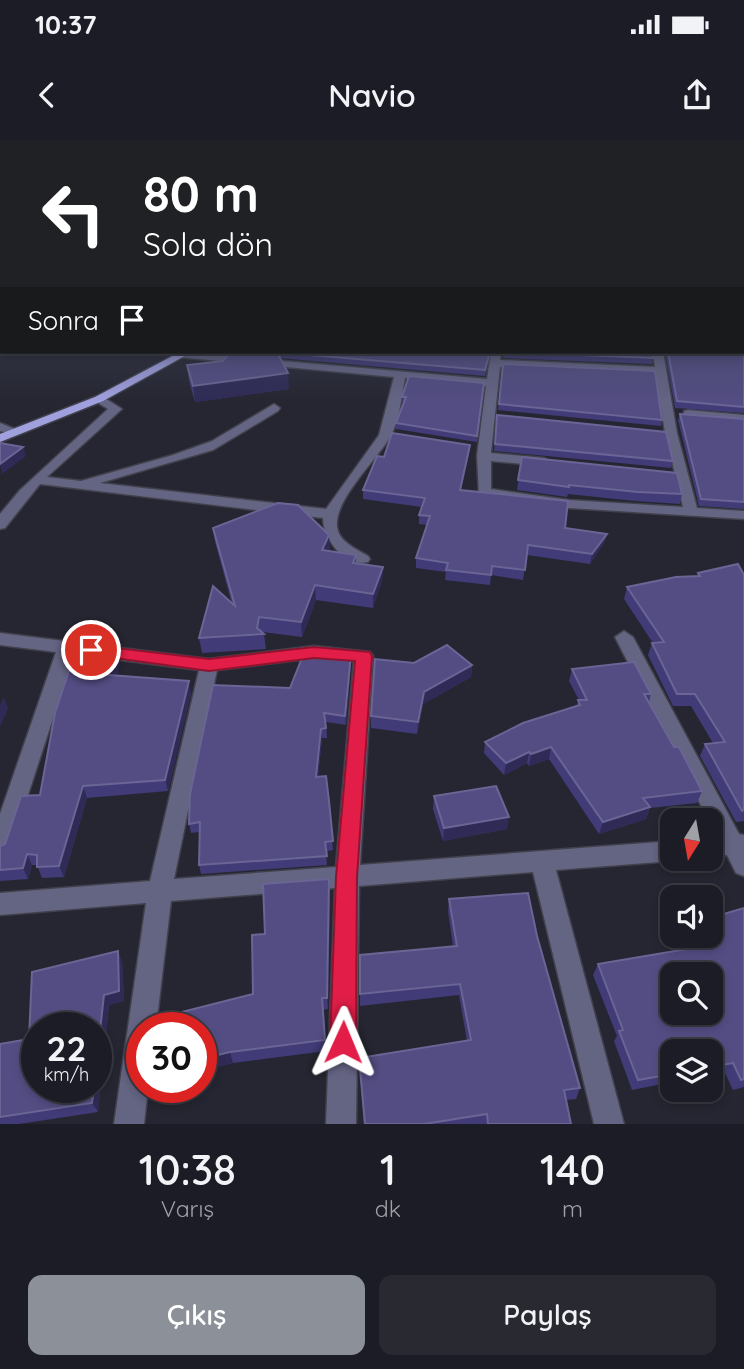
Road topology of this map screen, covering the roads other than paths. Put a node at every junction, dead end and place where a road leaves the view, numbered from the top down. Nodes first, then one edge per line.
1 (182, 354) edge
2 (193, 354) edge
3 (658, 354) edge
4 (495, 357) edge
5 (661, 371) junction
6 (400, 376) junction
7 (492, 383) junction
8 (99, 399) junction
9 (274, 408) dead end
10 (668, 413) junction
11 (744, 419) edge
12 (0, 427) edge
13 (14, 431) junction
14 (0, 438) edge
15 (469, 448) edge
16 (485, 453) junction
17 (562, 464) edge
18 (37, 480) junction
19 (80, 485) junction
20 (7, 504) edge
21 (691, 512) junction
22 (329, 514) junction
23 (744, 515) edge
24 (0, 525) edge
25 (362, 559) dead end
26 (624, 637) dead end
27 (0, 639) edge
28 (67, 648) junction
29 (209, 665) junction
30 (729, 845) edge
31 (0, 847) edge
32 (660, 852) edge
33 (543, 864) junction
34 (744, 866) edge
35 (346, 877) junction
36 (160, 890) junction
37 (0, 904) edge
38 (129, 1124) edge
39 (341, 1124) edge
40 (609, 1124) edge

1 - 8 main road
2 - 6 street
3 - 5 street
4 - 5 street
4 - 7 street
5 - 10 street
6 - 7 street
6 - 22 street
7 - 16 street
8 - 13 main road
8 - 18 street
9 - 19 street
10 - 11 street
10 - 21 street
12 - 13 street
13 - 14 main road
15 - 16 street
16 - 17 street
16 - 21 street
18 - 19 street
18 - 20 street
19 - 22 street
20 - 24 street
21 - 23 street
22 - 25 street
26 - 30 street
27 - 28 street
28 - 29 street
28 - 31 street
29 - 35 street
29 - 36 street
30 - 34 street
32 - 33 street
33 - 35 street
33 - 40 street
35 - 36 street
35 - 39 street
36 - 37 street
36 - 38 street

